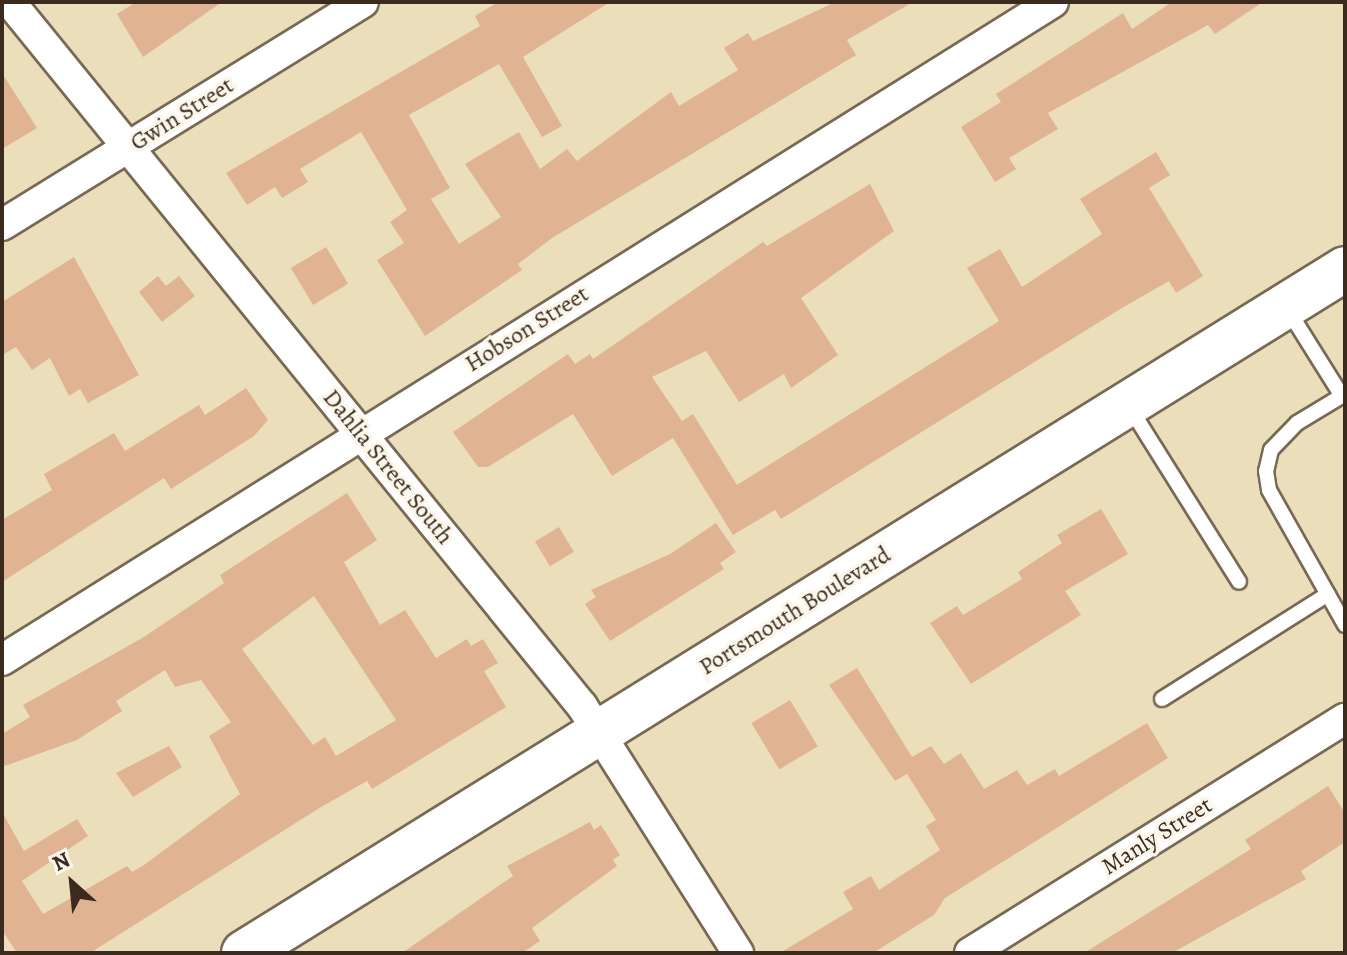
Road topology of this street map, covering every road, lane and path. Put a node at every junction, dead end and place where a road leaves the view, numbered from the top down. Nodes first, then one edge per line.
1 (10, 2) edge
2 (363, 2) edge
3 (1053, 2) edge
4 (125, 149) junction
5 (2, 225) edge
6 (1345, 269) edge
7 (1285, 307) junction
8 (1343, 395) edge
9 (1128, 404) junction
10 (361, 432) junction
11 (1239, 582) dead end
12 (1328, 594) junction
13 (1345, 625) edge
14 (2, 660) edge
15 (1162, 699) dead end
16 (1345, 719) edge
17 (600, 732) junction
18 (244, 953) edge
19 (738, 953) edge
20 (970, 953) edge

1 - 4 street, Dahlia Street South
2 - 4 street, Gwin Street
3 - 10 street, Hobson Street
4 - 5 street, Gwin Street
4 - 10 street, Dahlia Street South
6 - 7 main road, Portsmouth Boulevard
7 - 8 lane
7 - 9 main road, Portsmouth Boulevard
8 - 12 lane
9 - 11 lane
9 - 17 main road, Portsmouth Boulevard
10 - 14 street, Hobson Street
10 - 17 street, Dahlia Street South
12 - 13 lane
12 - 15 lane
16 - 20 street, Manly Street
17 - 18 main road, Portsmouth Boulevard
17 - 19 street, Dahlia Street South

